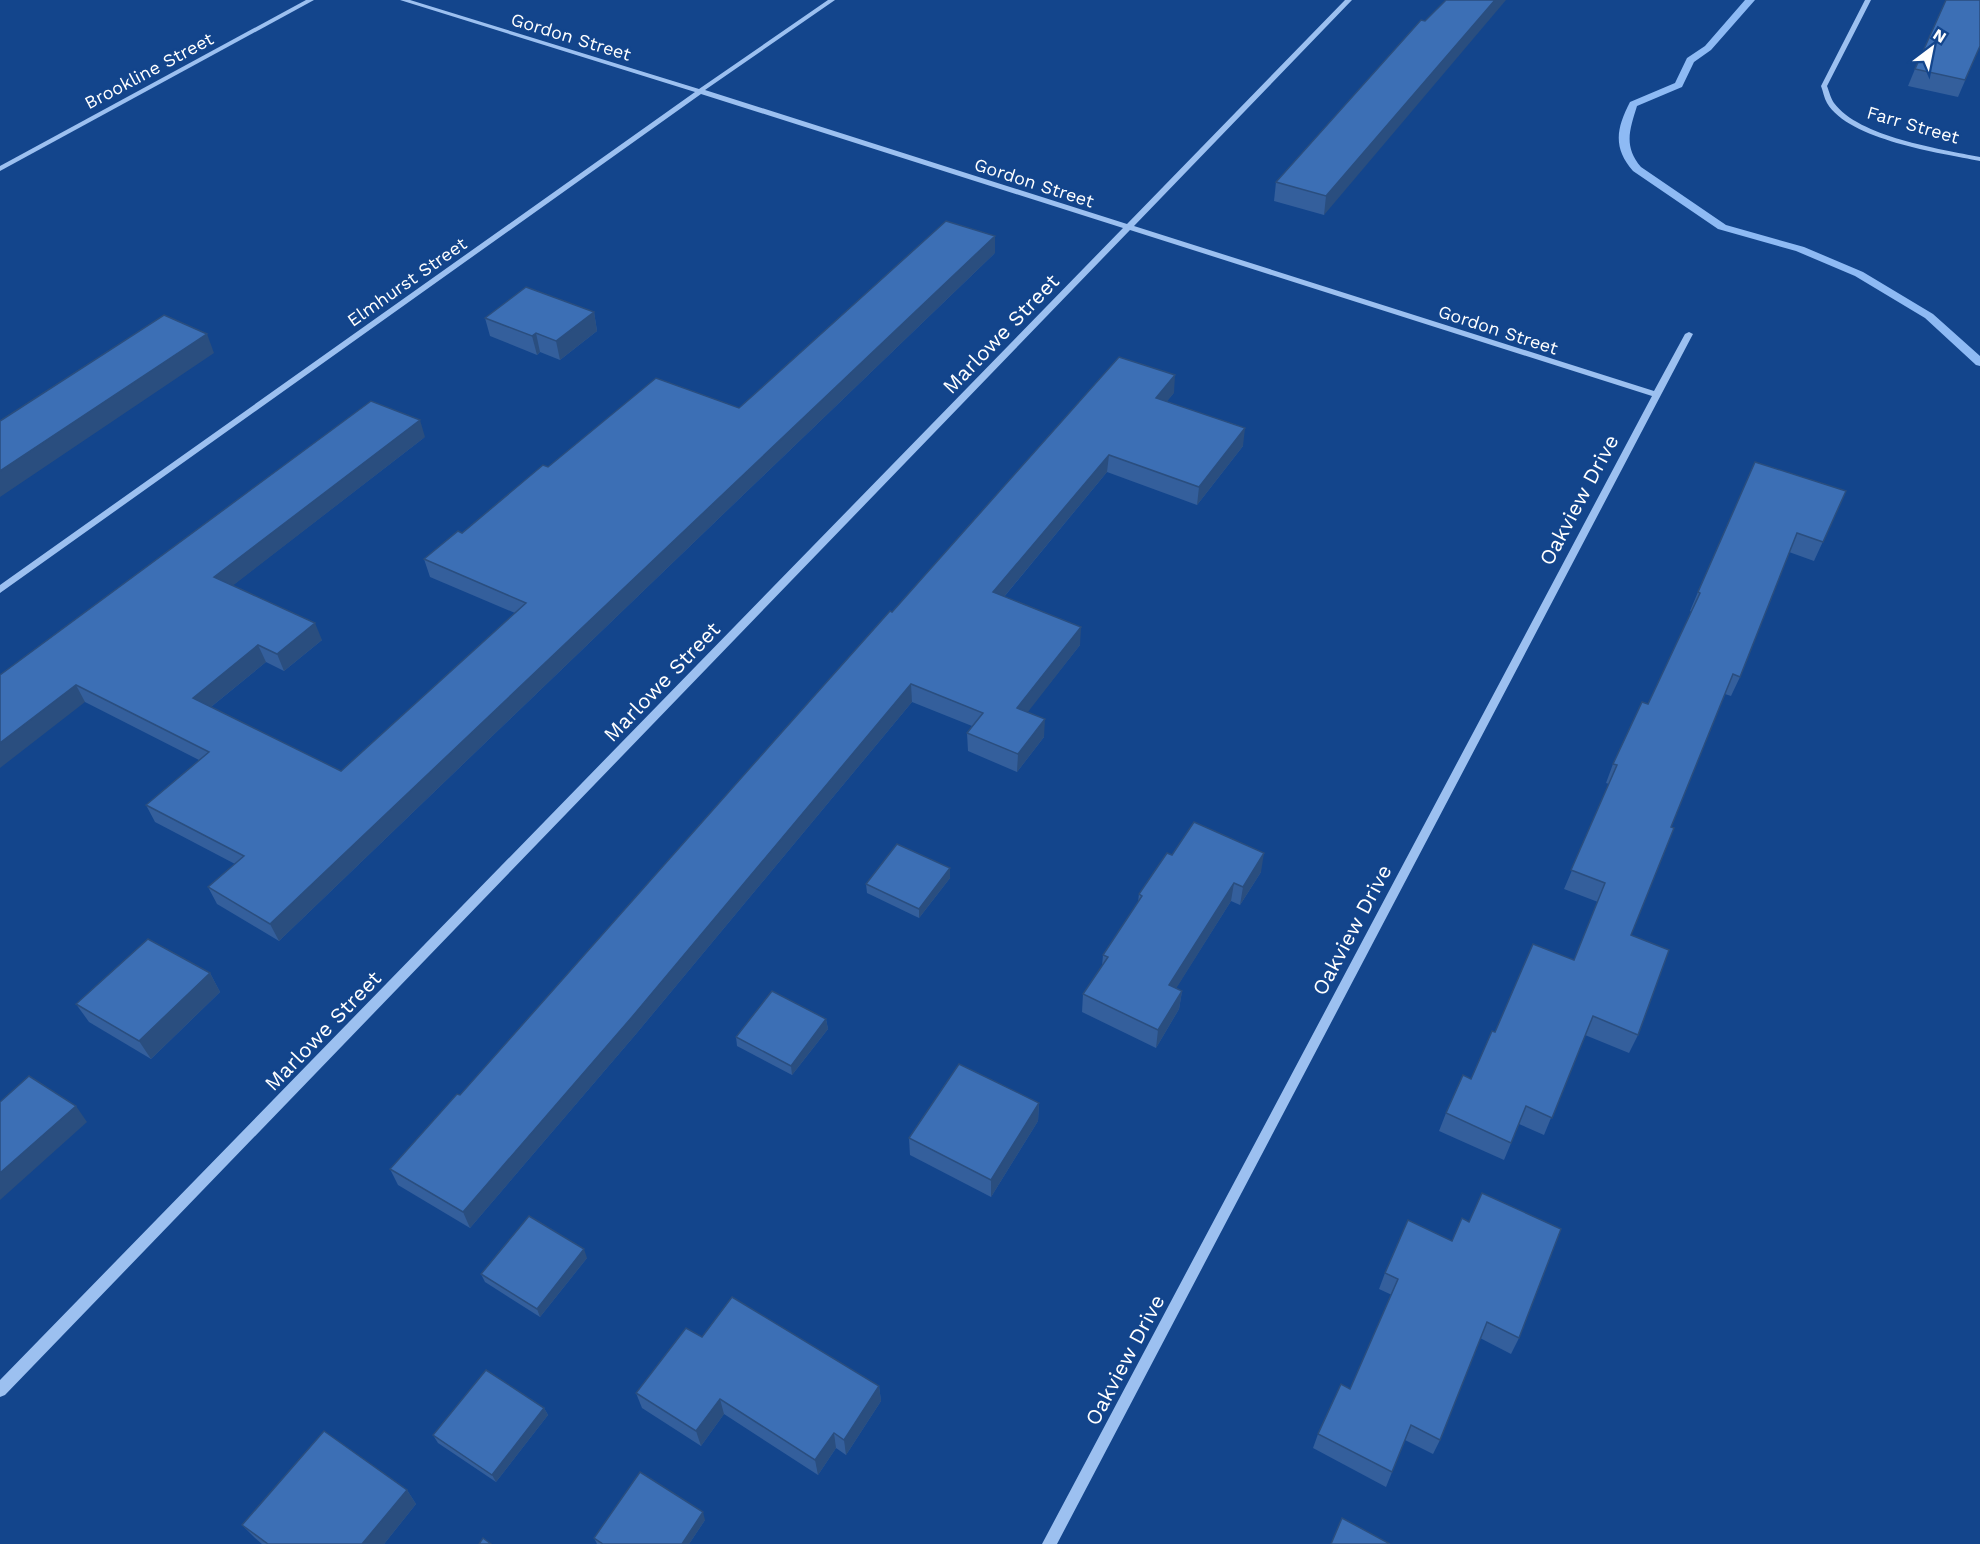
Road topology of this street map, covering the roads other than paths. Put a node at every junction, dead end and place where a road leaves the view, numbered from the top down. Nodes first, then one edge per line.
1 (311, 0) edge
2 (403, 0) edge
3 (832, 0) edge
4 (1349, 0) edge
5 (1868, 0) edge
6 (700, 91) junction
7 (1980, 159) edge
8 (0, 169) edge
9 (1128, 229) junction
10 (1689, 334) dead end
11 (1657, 395) junction
12 (0, 590) edge
13 (0, 1390) edge
14 (1049, 1544) edge

1 - 8 street, Brookline Street
2 - 6 street, Gordon Street
3 - 6 street, Elmhurst Street
4 - 9 street, Marlowe Street
5 - 7 street, Farr Street
6 - 9 street, Gordon Street
6 - 12 street, Elmhurst Street
9 - 11 street, Gordon Street
9 - 13 street, Marlowe Street
10 - 11 street, Oakview Drive
11 - 14 street, Oakview Drive

